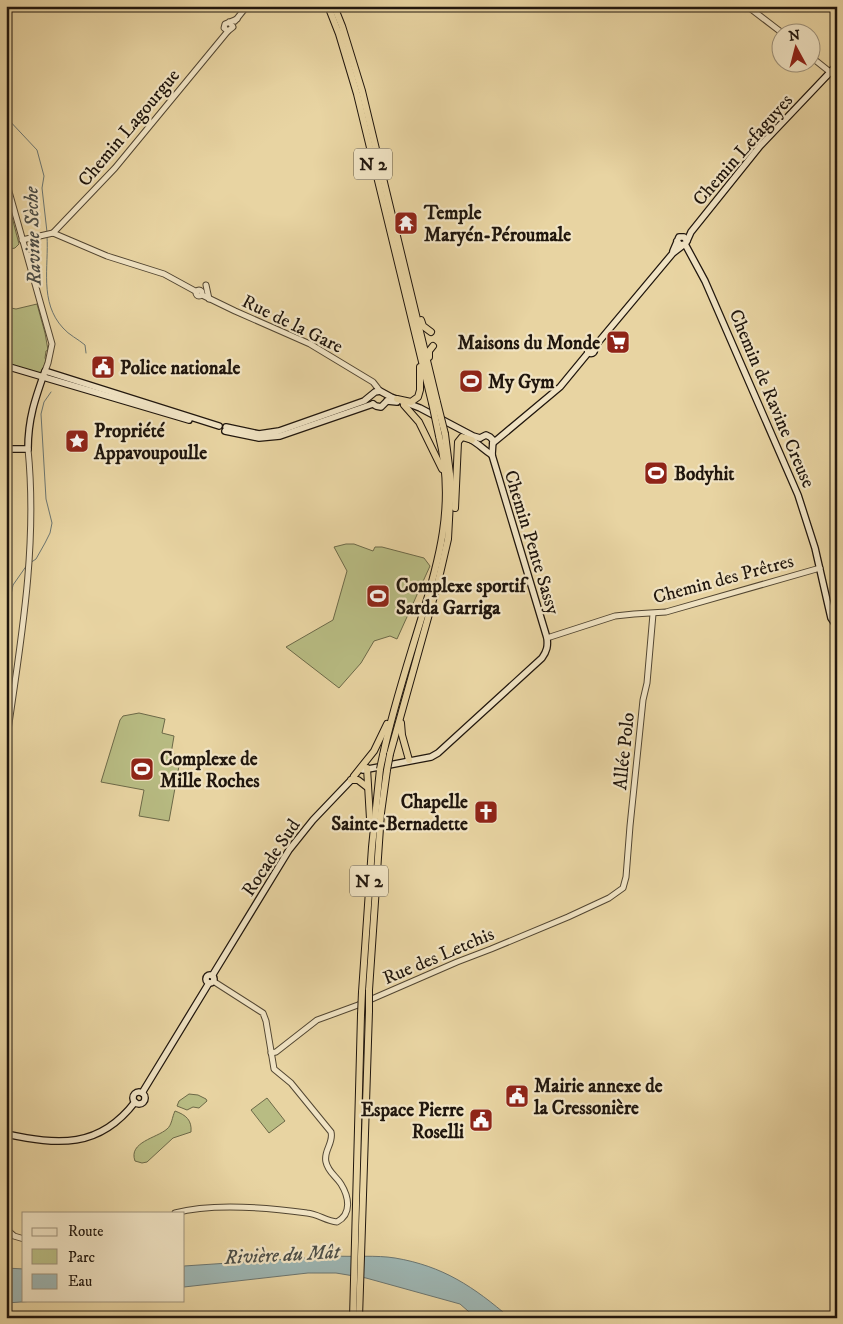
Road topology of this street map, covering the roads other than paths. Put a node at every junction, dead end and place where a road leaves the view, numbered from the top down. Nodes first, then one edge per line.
1 (247, 6) edge
2 (328, 6) edge
3 (334, 6) edge
4 (747, 6) edge
5 (770, 24) edge
6 (820, 64) edge
7 (837, 65) edge
8 (830, 72) junction
9 (6, 181) edge
10 (49, 233) junction
11 (22, 240) junction
12 (683, 242) junction
13 (400, 251) junction
14 (206, 285) dead end
15 (209, 299) junction
16 (412, 324) junction
17 (431, 332) dead end
18 (433, 346) dead end
19 (6, 366) edge
20 (44, 374) junction
21 (434, 388) junction
22 (378, 393) junction
23 (397, 399) junction
24 (386, 401) junction
25 (435, 402) junction
26 (372, 404) junction
27 (404, 405) junction
28 (225, 429) junction
29 (442, 435) junction
30 (472, 440) junction
31 (479, 441) junction
32 (490, 444) junction
33 (6, 449) edge
34 (28, 449) junction
35 (446, 480) junction
36 (820, 568) junction
37 (438, 582) junction
38 (653, 614) junction
39 (837, 627) edge
40 (547, 638) junction
41 (404, 678) junction
42 (401, 713) junction
43 (6, 744) edge
44 (386, 755) junction
45 (412, 760) junction
46 (366, 768) junction
47 (384, 770) junction
48 (352, 778) junction
49 (368, 789) junction
50 (620, 891) joint
51 (367, 895) junction
52 (211, 980) junction
53 (271, 1053) junction
54 (6, 1134) edge
55 (185, 1212) edge
56 (359, 1227) junction
57 (6, 1229) edge
58 (22, 1238) edge
59 (352, 1318) edge
60 (359, 1318) edge

1 - 10 street, Chemin Lagourgue
2 - 16 highway, N 2
3 - 13 highway, N 2
4 - 5 street
6 - 8 street
7 - 8 main road, Chemin Lefaguyes
8 - 12 main road, Chemin Lefaguyes
9 - 11 street
10 - 11 street
10 - 15 street, Rue de la Gare
11 - 20 street
12 - 32 main road, Chemin Lefaguyes
12 - 36 main road, Chemin de Ravine Creuse
13 - 17 highway
13 - 21 highway, N 2
14 - 15 street
15 - 22 street, Rue de la Gare
16 - 23 highway
16 - 25 highway, N 2
18 - 21 highway
19 - 20 main road
20 - 28 main road
20 - 34 main road
21 - 25 highway, N 2
22 - 23 main road
22 - 24 main road
22 - 26 main road
22 - 28 main road
23 - 31 main road
24 - 26 main road
24 - 27 main road
25 - 29 highway, N 2, bridge
26 - 28 main road
27 - 30 main road
27 - 35 highway
29 - 35 highway, N 2
29 - 37 highway, N 2
30 - 31 main road
30 - 37 highway
31 - 32 main road
31 - 32 main road
32 - 40 main road, Chemin Pente Sassy
33 - 34 main road
34 - 43 street
35 - 41 highway, N 2
36 - 38 street, Chemin des Prêtres
36 - 39 main road, Chemin de Ravine Creuse
37 - 42 highway, N 2
38 - 40 street, Chemin des Prêtres
38 - 50 street, Allée Polo
40 - 45 main road
41 - 44 highway, N 2
41 - 48 highway
42 - 44 highway, N 2
42 - 45 highway
44 - 47 highway, N 2, bridge
45 - 46 main road
46 - 48 main road, Rocade Sud
46 - 49 highway
47 - 51 highway, N 2
47 - 56 highway, N 2, bridge
48 - 49 highway
48 - 52 main road, Rocade Sud
49 - 51 highway
50 - 53 street, Rue des Letchis
51 - 56 highway, N 2, bridge
52 - 53 street
52 - 54 main road, Rocade Sud
53 - 55 street
56 - 59 highway, N 2
56 - 60 highway, N 2
57 - 58 street

